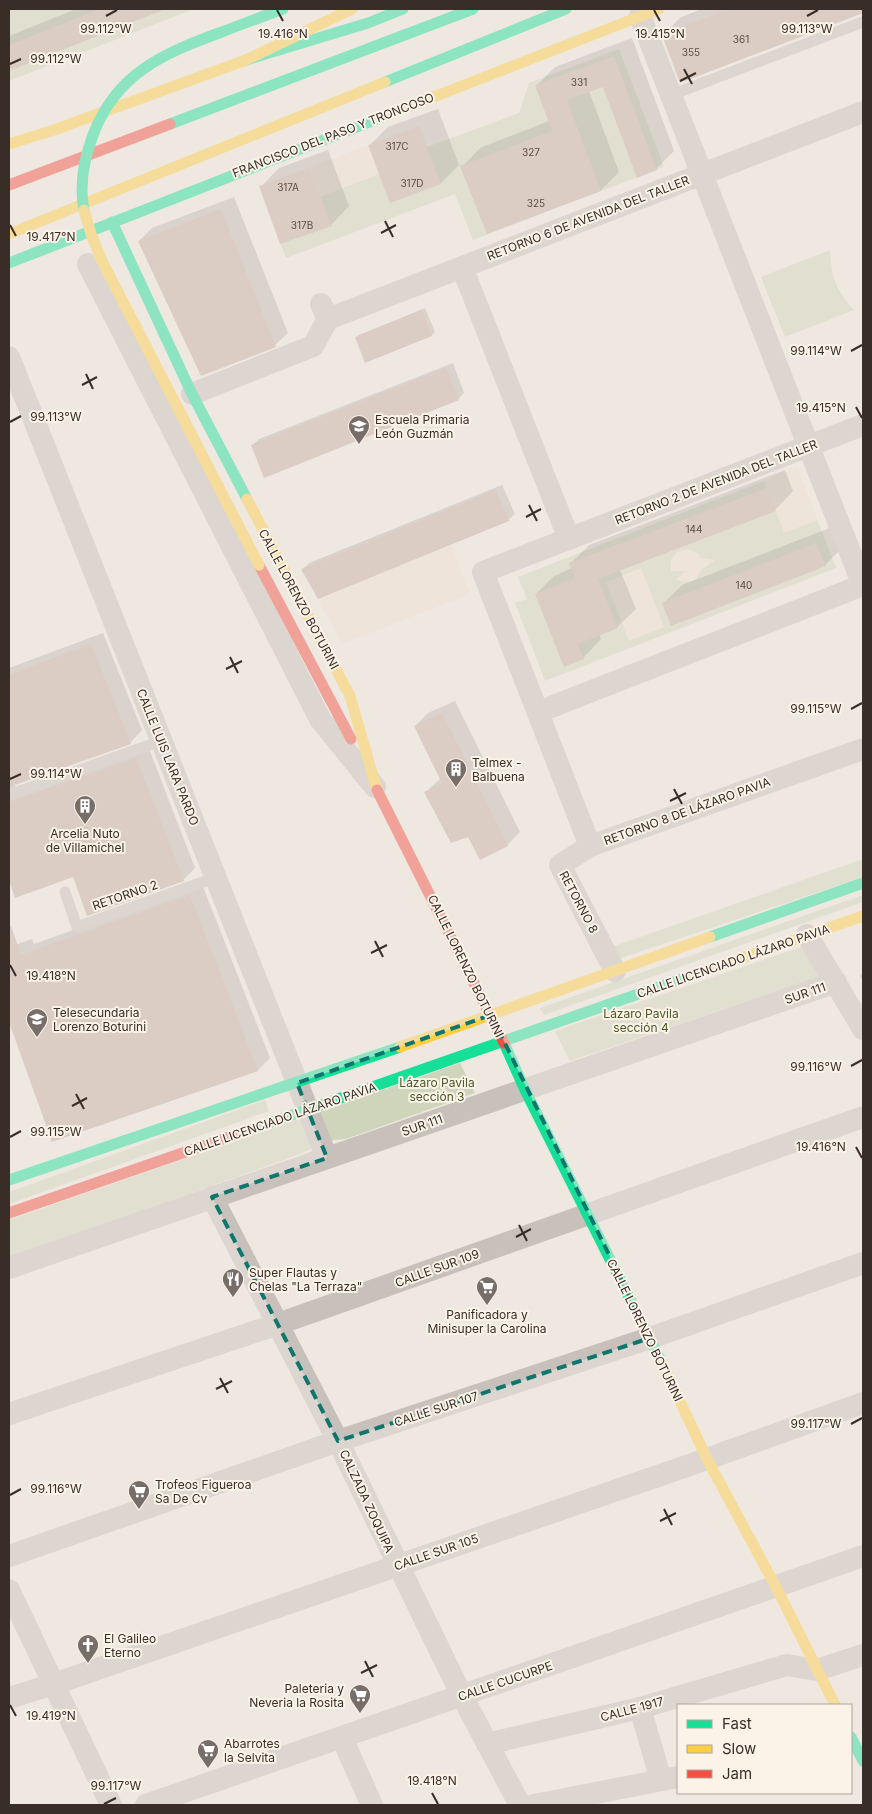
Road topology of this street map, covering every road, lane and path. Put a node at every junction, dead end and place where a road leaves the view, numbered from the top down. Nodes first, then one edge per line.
1 (283, 9) edge
2 (352, 9) edge
3 (403, 9) edge
4 (473, 9) edge
5 (566, 9) edge
6 (649, 12) edge
7 (863, 22) edge
8 (246, 60) junction
9 (671, 96) junction
10 (863, 112) edge
11 (9, 144) edge
12 (702, 174) junction
13 (9, 185) edge
14 (112, 222) junction
15 (9, 234) edge
16 (9, 263) edge
17 (88, 264) dead end
18 (462, 267) junction
19 (9, 357) edge
20 (192, 394) junction
21 (863, 425) edge
22 (809, 446) junction
23 (569, 539) junction
24 (483, 572) joint
25 (863, 585) edge
26 (538, 712) junction
27 (161, 741) junction
28 (863, 749) edge
29 (378, 792) junction
30 (9, 795) edge
31 (590, 846) junction
32 (217, 877) junction
33 (863, 884) edge
34 (65, 892) dead end
35 (863, 916) edge
36 (807, 934) junction
37 (615, 971) junction
38 (836, 982) junction
39 (491, 1015) junction
40 (863, 1029) edge
41 (504, 1042) junction
42 (297, 1083) junction
43 (525, 1090) junction
44 (308, 1110) junction
45 (863, 1117) edge
46 (328, 1158) junction
47 (9, 1180) edge
48 (212, 1198) junction
49 (9, 1213) edge
50 (588, 1214) junction
51 (863, 1263) edge
52 (9, 1268) edge
53 (278, 1324) junction
54 (650, 1338) junction
55 (863, 1403) edge
56 (9, 1414) edge
57 (338, 1441) junction
58 (708, 1459) junction
59 (9, 1556) edge
60 (863, 1556) edge
61 (397, 1565) junction
62 (776, 1587) junction
63 (9, 1590) edge
64 (863, 1655) edge
65 (817, 1670) junction
66 (54, 1684) junction
67 (462, 1696) junction
68 (9, 1698) edge
69 (834, 1704) edge
70 (640, 1708) junction
71 (342, 1738) junction
72 (487, 1744) junction
73 (670, 1779) edge
74 (111, 1805) edge
75 (146, 1805) edge
76 (372, 1805) edge
77 (520, 1805) edge
78 (534, 1805) edge

1 - 29 main road, bridge
2 - 8 main road
3 - 8 main road
4 - 13 main road
5 - 15 main road
6 - 9 street
6 - 14 main road, FRANCISCO DEL PASO Y TRONCOSO
7 - 9 lane
8 - 11 main road
9 - 12 street
10 - 12 street, RETORNO 6 DE AVENIDA DEL TALLER
12 - 18 street, RETORNO 6 DE AVENIDA DEL TALLER
12 - 22 street
14 - 16 main road, FRANCISCO DEL PASO Y TRONCOSO
14 - 20 main road, CALLE LORENZO BOTURINI
17 - 29 street
18 - 20 street, RETORNO 6 DE AVENIDA DEL TALLER
18 - 23 street
19 - 27 street, CALLE LUIS LARA PARDO
20 - 29 main road, CALLE LORENZO BOTURINI
21 - 22 street, RETORNO 2 DE AVENIDA DEL TALLER
22 - 23 street, RETORNO 2 DE AVENIDA DEL TALLER
22 - 25 street
23 - 24 street, RETORNO 2 DE AVENIDA DEL TALLER
24 - 26 street, RETORNO 8 DE LÁZARO PAVIA
25 - 26 street
26 - 31 street, RETORNO 8 DE LÁZARO PAVIA
27 - 30 lane
27 - 32 street, CALLE LUIS LARA PARDO
28 - 31 street, RETORNO 8 DE LÁZARO PAVIA
29 - 39 main road, CALLE LORENZO BOTURINI
31 - 37 street, RETORNO 8
32 - 34 lane, RETORNO 2
32 - 42 street, CALLE LUIS LARA PARDO
33 - 37 main road
35 - 36 main road, CALLE LICENCIADO LÁZARO PAVIA
36 - 38 street
36 - 41 main road, CALLE LICENCIADO LÁZARO PAVIA
37 - 39 main road
38 - 40 street
38 - 43 street, SUR 111
39 - 41 main road, CALLE LORENZO BOTURINI
39 - 42 main road
41 - 43 main road, CALLE LORENZO BOTURINI
41 - 44 main road, CALLE LICENCIADO LÁZARO PAVIA
42 - 44 street, CALLE LUIS LARA PARDO
42 - 47 main road
43 - 46 street, SUR 111
43 - 50 main road, CALLE LORENZO BOTURINI
44 - 46 street, CALLE LUIS LARA PARDO
44 - 49 main road, CALLE LICENCIADO LÁZARO PAVIA
45 - 50 street, CALLE SUR 109
46 - 48 street, SUR 111
48 - 52 street, SUR 111
48 - 53 street, CALZADA ZOQUIPA
50 - 53 street, CALLE SUR 109
50 - 54 main road, CALLE LORENZO BOTURINI
51 - 54 street, CALLE SUR 107
53 - 56 street, CALLE SUR 109
53 - 57 street, CALZADA ZOQUIPA
54 - 57 street, CALLE SUR 107
54 - 58 main road, CALLE LORENZO BOTURINI
55 - 58 street, CALLE SUR 105
57 - 59 street, CALLE SUR 107
57 - 61 street, CALZADA ZOQUIPA
58 - 61 street, CALLE SUR 105
58 - 62 main road, CALLE LORENZO BOTURINI
60 - 62 street, CALLE CUCURPE
61 - 66 street, CALLE SUR 105
61 - 67 street, CALZADA ZOQUIPA
62 - 65 main road, CALLE LORENZO BOTURINI
62 - 67 street, CALLE CUCURPE
63 - 66 street
64 - 65 street, CALLE 1917
65 - 69 main road, CALLE LORENZO BOTURINI
65 - 70 street, CALLE 1917
66 - 68 street, CALLE SUR 105
66 - 74 street
67 - 71 street, CALLE CUCURPE
67 - 72 street, CALZADA ZOQUIPA
70 - 72 street, CALLE 1917
70 - 73 street
71 - 75 street, CALLE CUCURPE
71 - 76 street
72 - 77 street, CALZADA ZOQUIPA
73 - 78 street

